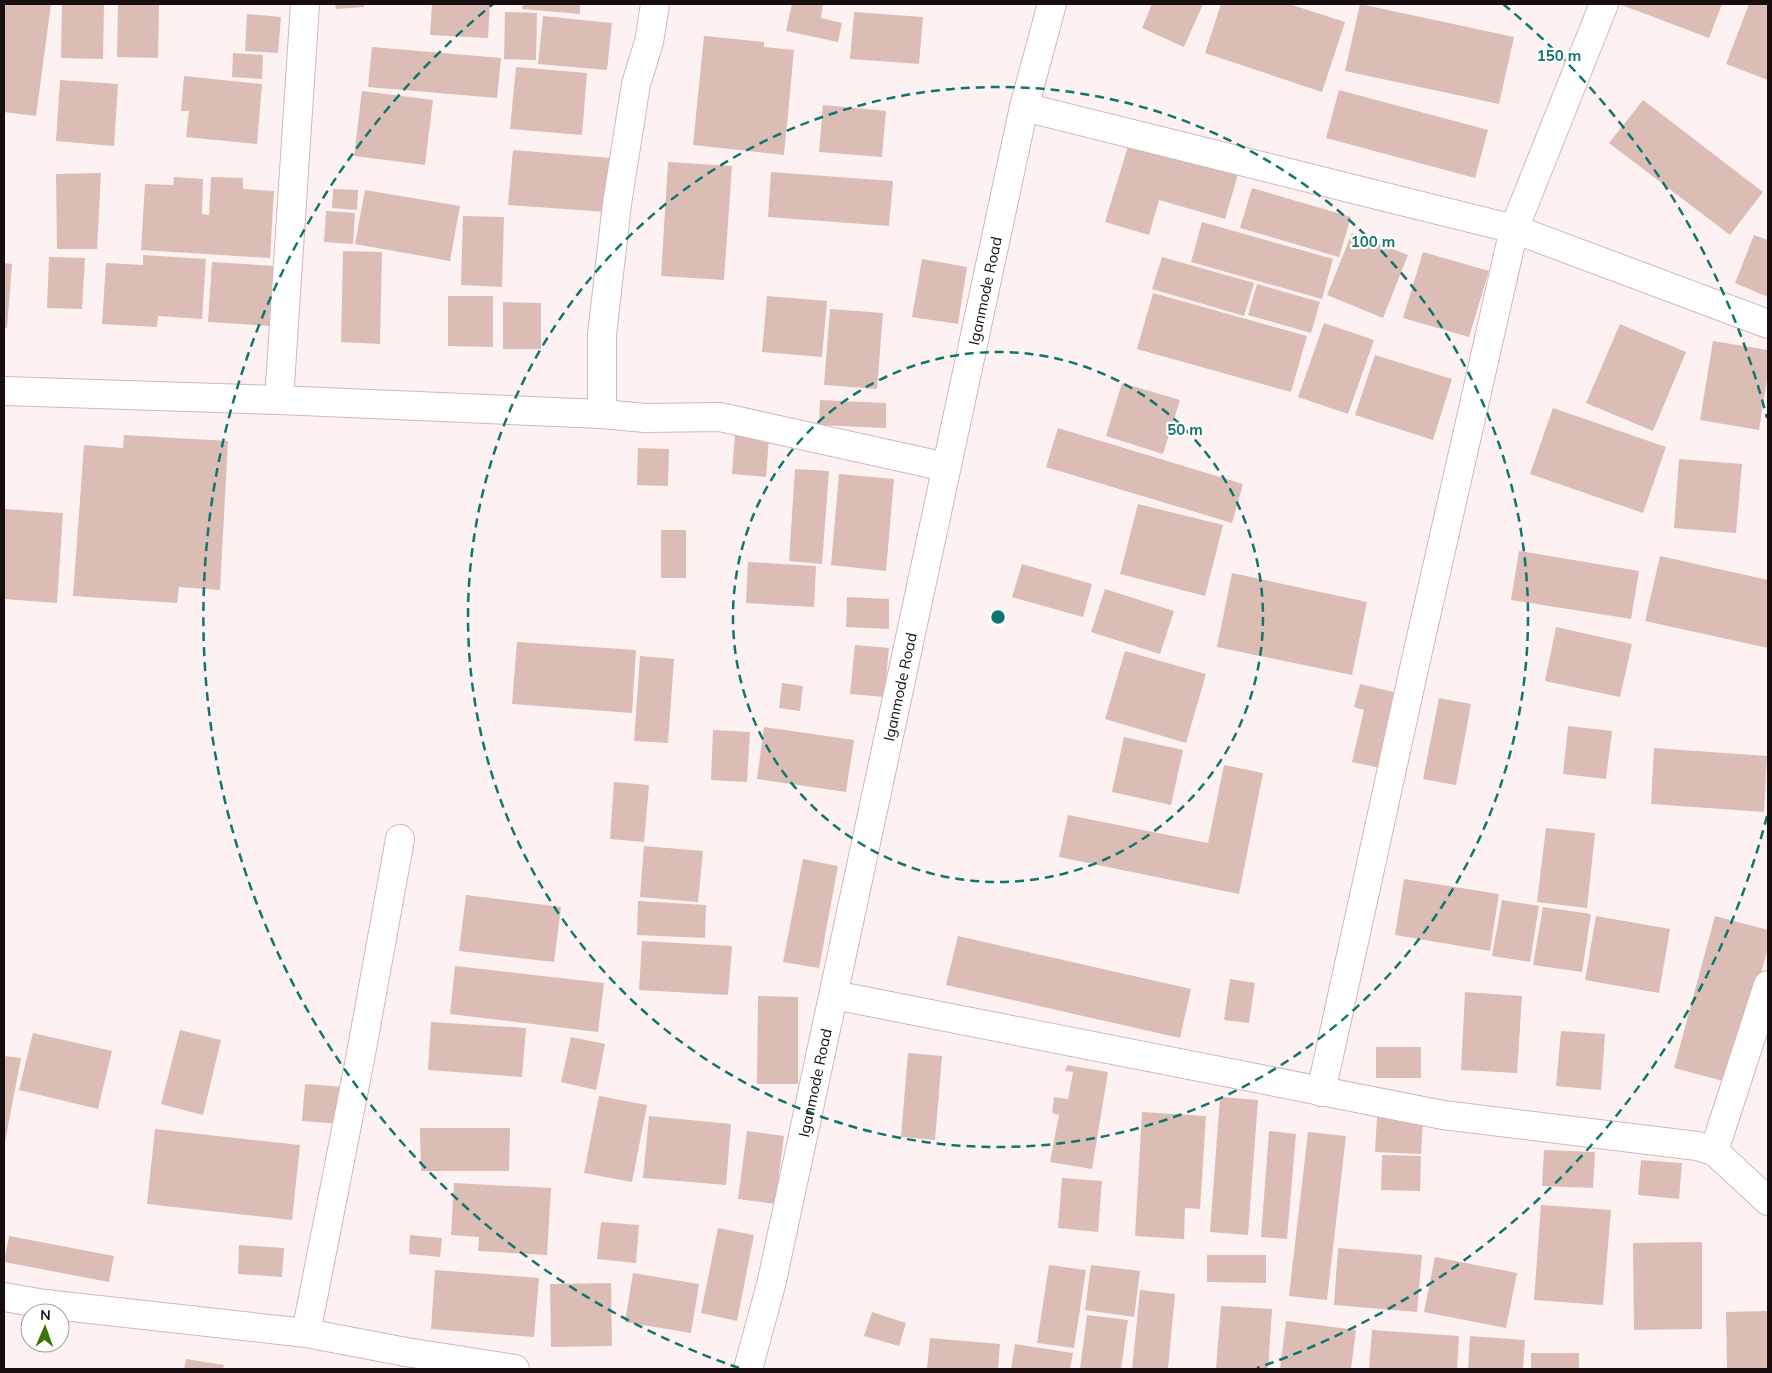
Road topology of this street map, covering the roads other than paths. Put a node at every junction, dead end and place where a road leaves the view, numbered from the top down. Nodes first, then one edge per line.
1 (305, 4) edge
2 (655, 4) edge
3 (1052, 4) edge
4 (1604, 4) edge
5 (1024, 107) junction
6 (1514, 229) junction
7 (1768, 324) edge
8 (4, 391) edge
9 (280, 400) junction
10 (602, 414) junction
11 (946, 467) junction
12 (400, 839) dead end
13 (1768, 985) edge
14 (834, 995) junction
15 (1321, 1092) junction
16 (1714, 1151) junction
17 (1768, 1201) edge
18 (4, 1297) edge
19 (306, 1333) junction
20 (515, 1369) edge
21 (748, 1369) edge

1 - 9 street
2 - 10 street
3 - 5 street, Iganmode Road
4 - 6 street
5 - 6 street
5 - 11 street, Iganmode Road
6 - 7 street
6 - 15 street
8 - 9 street
9 - 10 street
10 - 11 street
11 - 14 street, Iganmode Road
12 - 19 street
13 - 16 street
14 - 15 street
14 - 21 street, Iganmode Road
15 - 16 street
16 - 17 street
18 - 19 street
19 - 20 street

